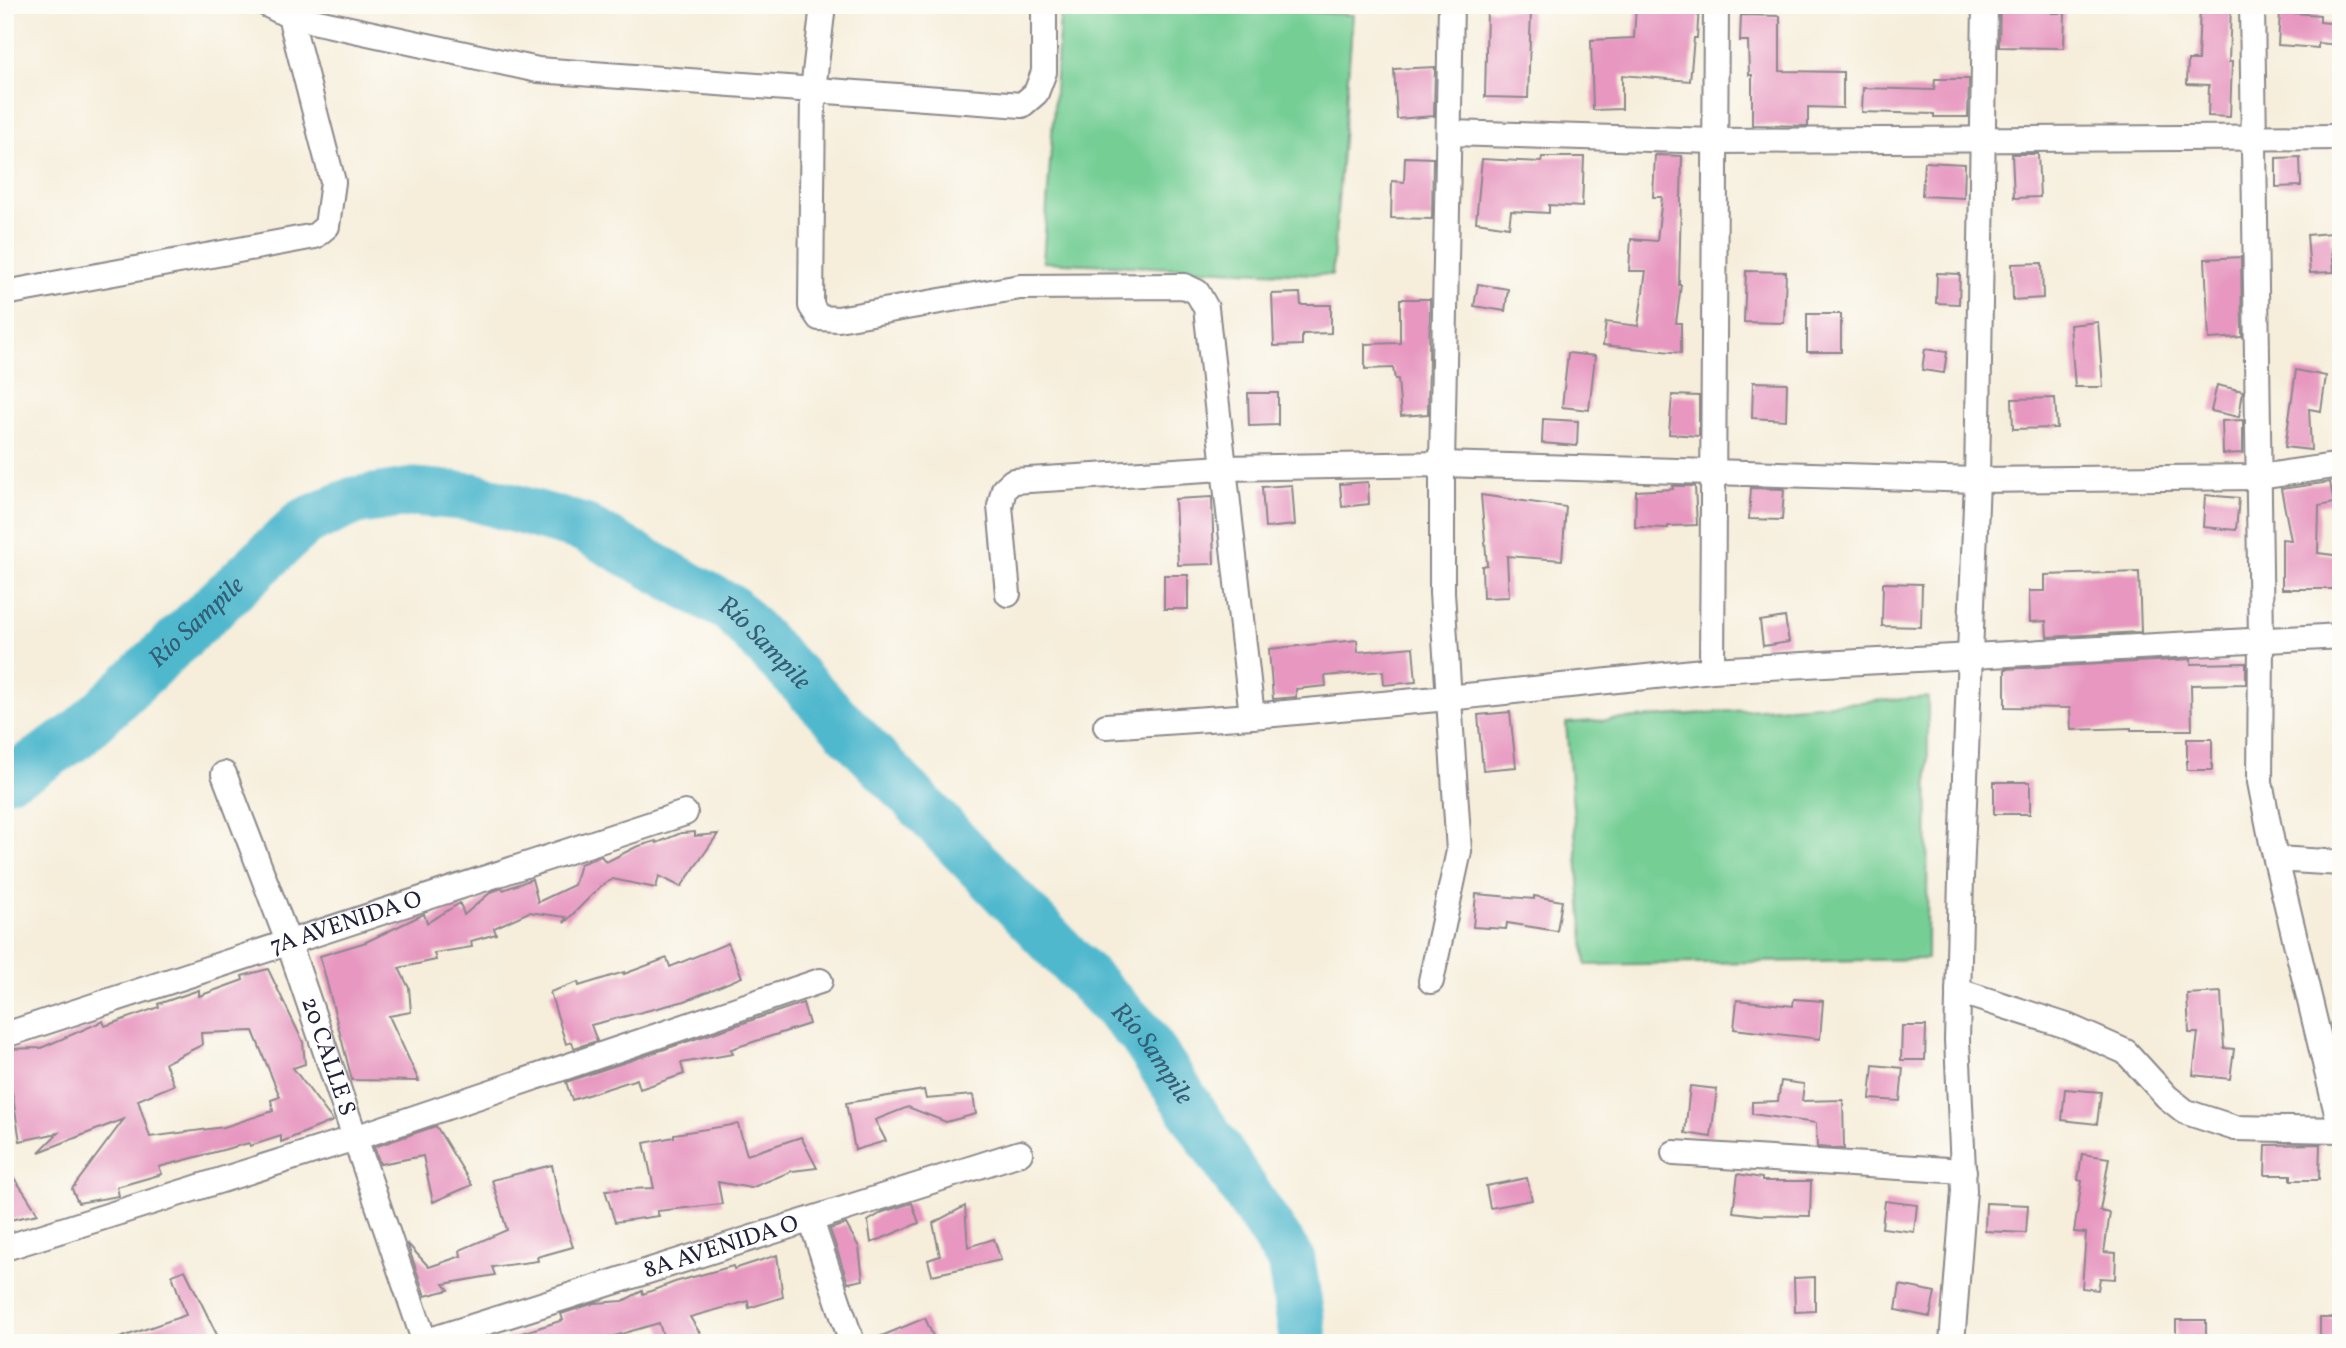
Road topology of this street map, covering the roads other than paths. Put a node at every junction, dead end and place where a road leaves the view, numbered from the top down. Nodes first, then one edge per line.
1 (823, 5) edge
2 (1044, 5) edge
3 (1451, 5) edge
4 (1716, 5) edge
5 (1985, 5) edge
6 (2252, 5) edge
7 (279, 11) edge
8 (813, 90) junction
9 (1450, 132) junction
10 (2254, 136) junction
11 (2341, 137) edge
12 (1984, 140) junction
13 (1715, 141) junction
14 (5, 293) edge
15 (1442, 464) junction
16 (2341, 465) edge
17 (1223, 468) junction
18 (1714, 471) junction
19 (2259, 478) junction
20 (1977, 480) junction
21 (1008, 594) dead end
22 (2341, 636) edge
23 (2262, 640) junction
24 (1970, 655) junction
25 (1712, 670) junction
26 (1448, 698) junction
27 (1252, 716) junction
28 (1106, 726) dead end
29 (224, 774) dead end
30 (685, 813) dead end
31 (2276, 859) junction
32 (2341, 863) edge
33 (289, 944) junction
34 (820, 981) dead end
35 (1431, 981) dead end
36 (1958, 991) junction
37 (5, 1035) edge
38 (2341, 1130) edge
39 (355, 1138) junction
40 (1020, 1153) dead end
41 (1674, 1153) dead end
42 (1964, 1171) junction
43 (811, 1220) junction
44 (5, 1248) edge
45 (423, 1342) edge
46 (852, 1343) edge
47 (1952, 1343) edge

1 - 8 street
2 - 8 street
3 - 9 street
4 - 13 street
5 - 12 street
6 - 10 street
7 - 8 street
7 - 14 street
8 - 17 street
9 - 13 street
9 - 15 street
10 - 11 street
10 - 12 street
10 - 19 street
12 - 13 street
12 - 20 street
13 - 18 street
15 - 17 street
15 - 18 street
15 - 26 street
16 - 19 street
17 - 21 street
17 - 27 street
18 - 20 street
18 - 25 street
19 - 20 street
19 - 23 street
20 - 24 street
22 - 23 street
23 - 24 street
23 - 31 street
24 - 25 street
24 - 36 street
25 - 26 street
26 - 27 street
26 - 35 street
27 - 28 street
29 - 33 street, 20 CALLE S
30 - 33 street, 7A AVENIDA O
31 - 32 street
31 - 38 street
33 - 37 street, 7A AVENIDA O
33 - 39 street, 20 CALLE S
34 - 39 street
36 - 38 street
36 - 42 street
39 - 44 street
39 - 45 street, 20 CALLE S
40 - 43 street, 8A AVENIDA O
41 - 42 street
42 - 47 street
43 - 45 street, 8A AVENIDA O
43 - 46 street

